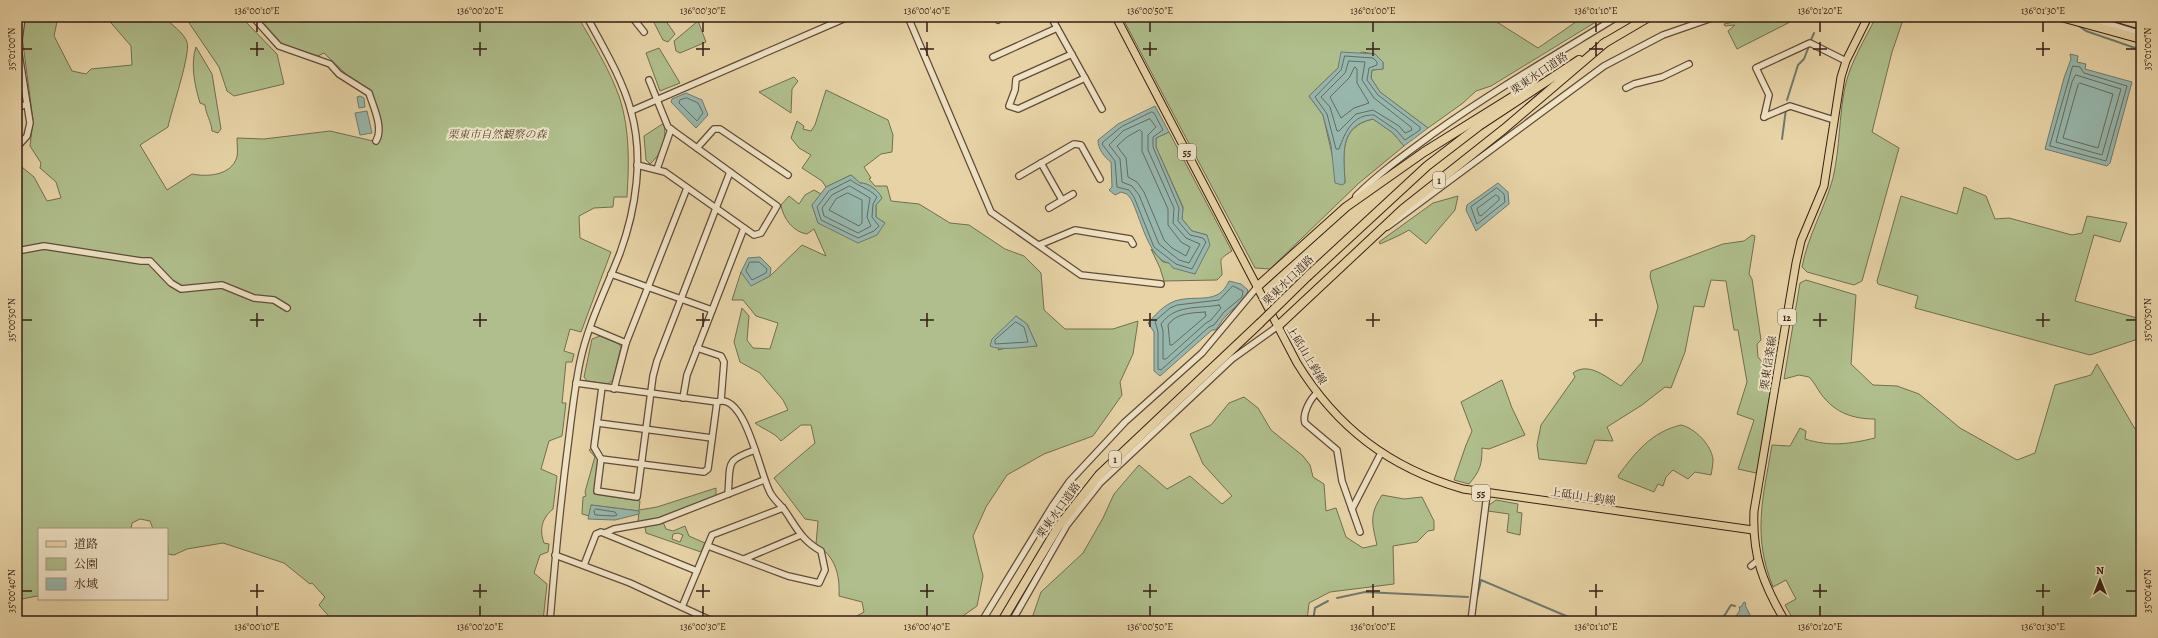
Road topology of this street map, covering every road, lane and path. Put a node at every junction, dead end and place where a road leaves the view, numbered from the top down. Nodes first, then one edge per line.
1 (22, 17) edge
2 (253, 17) edge
3 (587, 17) edge
4 (632, 17) edge
5 (848, 17) edge
6 (908, 17) edge
7 (1051, 17) edge
8 (1116, 17) edge
9 (1617, 17) edge
10 (1649, 17) edge
11 (1715, 17) edge
12 (1868, 17) edge
13 (2061, 17) edge
14 (2086, 17) edge
15 (2114, 17) edge
16 (2141, 25) edge
17 (1057, 28) junction
18 (644, 32) dead end
19 (2141, 34) edge
20 (2141, 39) edge
21 (1606, 42) junction
22 (17, 48) edge
23 (1072, 54) junction
24 (993, 57) dead end
25 (1846, 61) junction
26 (1689, 64) dead end
27 (1086, 78) junction
28 (20, 79) edge
29 (649, 80) dead end
30 (1626, 88) dead end
31 (657, 100) junction
32 (27, 104) junction
33 (17, 108) edge
34 (1102, 109) dead end
35 (631, 111) junction
36 (1834, 120) junction
37 (671, 129) junction
38 (376, 141) dead end
39 (17, 147) edge
40 (697, 148) junction
41 (1041, 163) junction
42 (637, 165) junction
43 (657, 169) junction
44 (730, 172) junction
45 (788, 175) dead end
46 (1019, 176) dead end
47 (1100, 179) dead end
48 (687, 188) junction
49 (1073, 194) dead end
50 (1062, 200) junction
51 (1346, 207) junction
52 (716, 208) junction
53 (1049, 208) dead end
54 (744, 228) junction
55 (1380, 230) junction
56 (1133, 244) dead end
57 (1039, 245) junction
58 (17, 251) edge
59 (612, 274) junction
60 (1161, 284) dead end
61 (1258, 286) junction
62 (647, 287) junction
63 (680, 299) junction
64 (287, 308) dead end
65 (712, 310) junction
66 (1278, 326) junction
67 (590, 328) junction
68 (626, 343) junction
69 (697, 348) junction
70 (576, 384) junction
71 (602, 387) junction
72 (614, 389) junction
73 (1317, 393) junction
74 (650, 394) junction
75 (683, 398) junction
76 (719, 401) junction
77 (598, 423) junction
78 (645, 429) junction
79 (712, 438) junction
80 (755, 450) junction
81 (1381, 453) junction
82 (601, 459) junction
83 (641, 464) junction
84 (764, 480) junction
85 (728, 494) junction
86 (1487, 494) junction
87 (783, 508) junction
88 (1352, 509) junction
89 (1753, 530) junction
90 (1360, 532) dead end
91 (605, 533) junction
92 (801, 535) junction
93 (708, 546) junction
94 (555, 555) junction
95 (744, 559) junction
96 (584, 565) junction
97 (697, 571) junction
98 (682, 607) junction
99 (550, 621) edge
100 (712, 621) edge
101 (982, 621) edge
102 (1002, 621) edge
103 (1012, 621) edge
104 (1471, 621) edge
105 (1785, 621) edge

1 - 22 street
2 - 38 street
3 - 35 street
4 - 18 street
5 - 31 street
6 - 57 street
7 - 17 street
8 - 61 main road, 上砥山上鈎線 / 55
9 - 51 street
10 - 21 highway, 栗東水口道路 / 1
11 - 55 street
12 - 25 main road, 栗東信楽線 / 12
13 - 20 highway
14 - 19 street
15 - 16 highway
17 - 23 street
17 - 24 street
21 - 51 highway, 1
21 - 55 highway, 1
21 - 102 highway, 栗東水口道路 / 1, bridge
22 - 28 street
23 - 27 street
23 - 27 street
25 - 36 main road, 栗東信楽線 / 12
25 - 36 street
26 - 30 street
27 - 34 street
28 - 32 street
29 - 31 street
31 - 35 street
31 - 37 street
32 - 33 street
32 - 39 street
35 - 42 street
36 - 89 main road, 栗東信楽線 / 12
37 - 40 street
37 - 43 street
40 - 44 street
40 - 45 street
41 - 46 street
41 - 47 street
41 - 50 street
42 - 43 street
42 - 59 street
43 - 48 street
44 - 52 street
44 - 54 street
48 - 52 street
48 - 62 street
49 - 50 street
50 - 53 street
51 - 61 highway, 1
52 - 54 street
52 - 63 street
54 - 65 street
55 - 66 highway, 1
56 - 57 street
57 - 60 street
58 - 64 street
59 - 62 street
59 - 67 street
61 - 66 main road, 上砥山上鈎線 / 55
61 - 101 street
62 - 63 street
62 - 68 street
63 - 65 street
63 - 74 street
65 - 69 street
66 - 73 main road, 上砥山上鈎線 / 55
66 - 103 street
67 - 68 street
67 - 70 street
68 - 72 street
69 - 75 street
69 - 76 street
70 - 71 street
70 - 94 street
71 - 72 street
71 - 77 street
72 - 74 street
73 - 81 main road, 上砥山上鈎線 / 55
73 - 88 street
74 - 75 street
74 - 78 street
75 - 76 street
76 - 79 street
76 - 80 street
77 - 78 street
77 - 82 street
78 - 79 street
78 - 83 street
79 - 83 street
80 - 84 street
80 - 85 street
81 - 86 main road, 上砥山上鈎線 / 55
81 - 88 street
82 - 83 street
82 - 83 street
84 - 85 street
84 - 87 street
85 - 91 street
86 - 89 main road, 上砥山上鈎線 / 55
86 - 104 street
87 - 92 street
87 - 93 street
88 - 90 street
89 - 105 main road, 栗東信楽線 / 12
91 - 96 street
91 - 97 street
92 - 95 street
92 - 95 street
93 - 95 street
93 - 97 street
94 - 96 street
94 - 99 street
96 - 98 street
97 - 98 street
98 - 100 street

